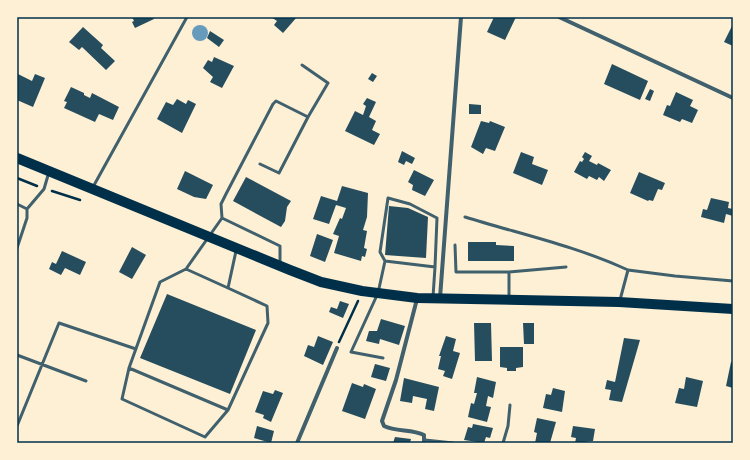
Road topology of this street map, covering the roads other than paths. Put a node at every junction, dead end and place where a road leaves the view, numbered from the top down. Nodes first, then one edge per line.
1 (187, 17) edge
2 (461, 17) edge
3 (559, 17) edge
4 (302, 65) dead end
5 (733, 98) edge
6 (308, 118) junction
7 (17, 158) edge
8 (260, 164) dead end
9 (50, 172) junction
10 (92, 189) junction
11 (17, 204) edge
12 (27, 209) junction
13 (465, 217) dead end
14 (222, 218) junction
15 (207, 237) junction
16 (455, 245) dead end
17 (17, 248) edge
18 (236, 249) junction
19 (385, 261) junction
20 (280, 266) junction
21 (435, 267) junction
22 (566, 267) dead end
23 (186, 268) junction
24 (628, 270) junction
25 (509, 272) junction
26 (733, 281) edge
27 (228, 288) junction
28 (378, 294) junction
29 (417, 298) junction
30 (437, 299) junction
31 (509, 300) junction
32 (619, 302) junction
33 (733, 309) edge
34 (337, 348) road end
35 (136, 349) junction
36 (17, 355) edge
37 (384, 358) dead end
38 (42, 364) junction
39 (129, 368) junction
40 (86, 381) dead end
41 (510, 405) dead end
42 (228, 410) junction
43 (17, 426) edge
44 (425, 441) edge
45 (297, 443) edge
46 (453, 443) edge
47 (503, 443) edge

1 - 10 lane
2 - 30 street
3 - 5 street
4 - 6 lane
6 - 8 lane
6 - 14 lane
7 - 9 main road
9 - 10 main road
9 - 12 lane
10 - 15 main road
11 - 12 lane
12 - 17 lane
13 - 24 lane
14 - 15 lane
14 - 20 lane
15 - 18 main road
15 - 23 lane
16 - 25 lane
18 - 20 main road
18 - 27 lane
19 - 21 lane
19 - 21 lane
19 - 28 lane
20 - 28 main road
21 - 30 lane
22 - 25 lane
23 - 27 lane
23 - 35 lane
24 - 26 lane
24 - 32 lane
25 - 31 lane
27 - 42 lane
28 - 29 main road
28 - 37 lane
29 - 30 main road
29 - 44 street
30 - 31 main road
31 - 32 main road
32 - 33 main road
34 - 45 street
35 - 38 lane
35 - 39 lane
36 - 38 lane
38 - 40 lane
38 - 43 lane
39 - 42 lane
39 - 42 lane
41 - 47 lane
44 - 46 lane

